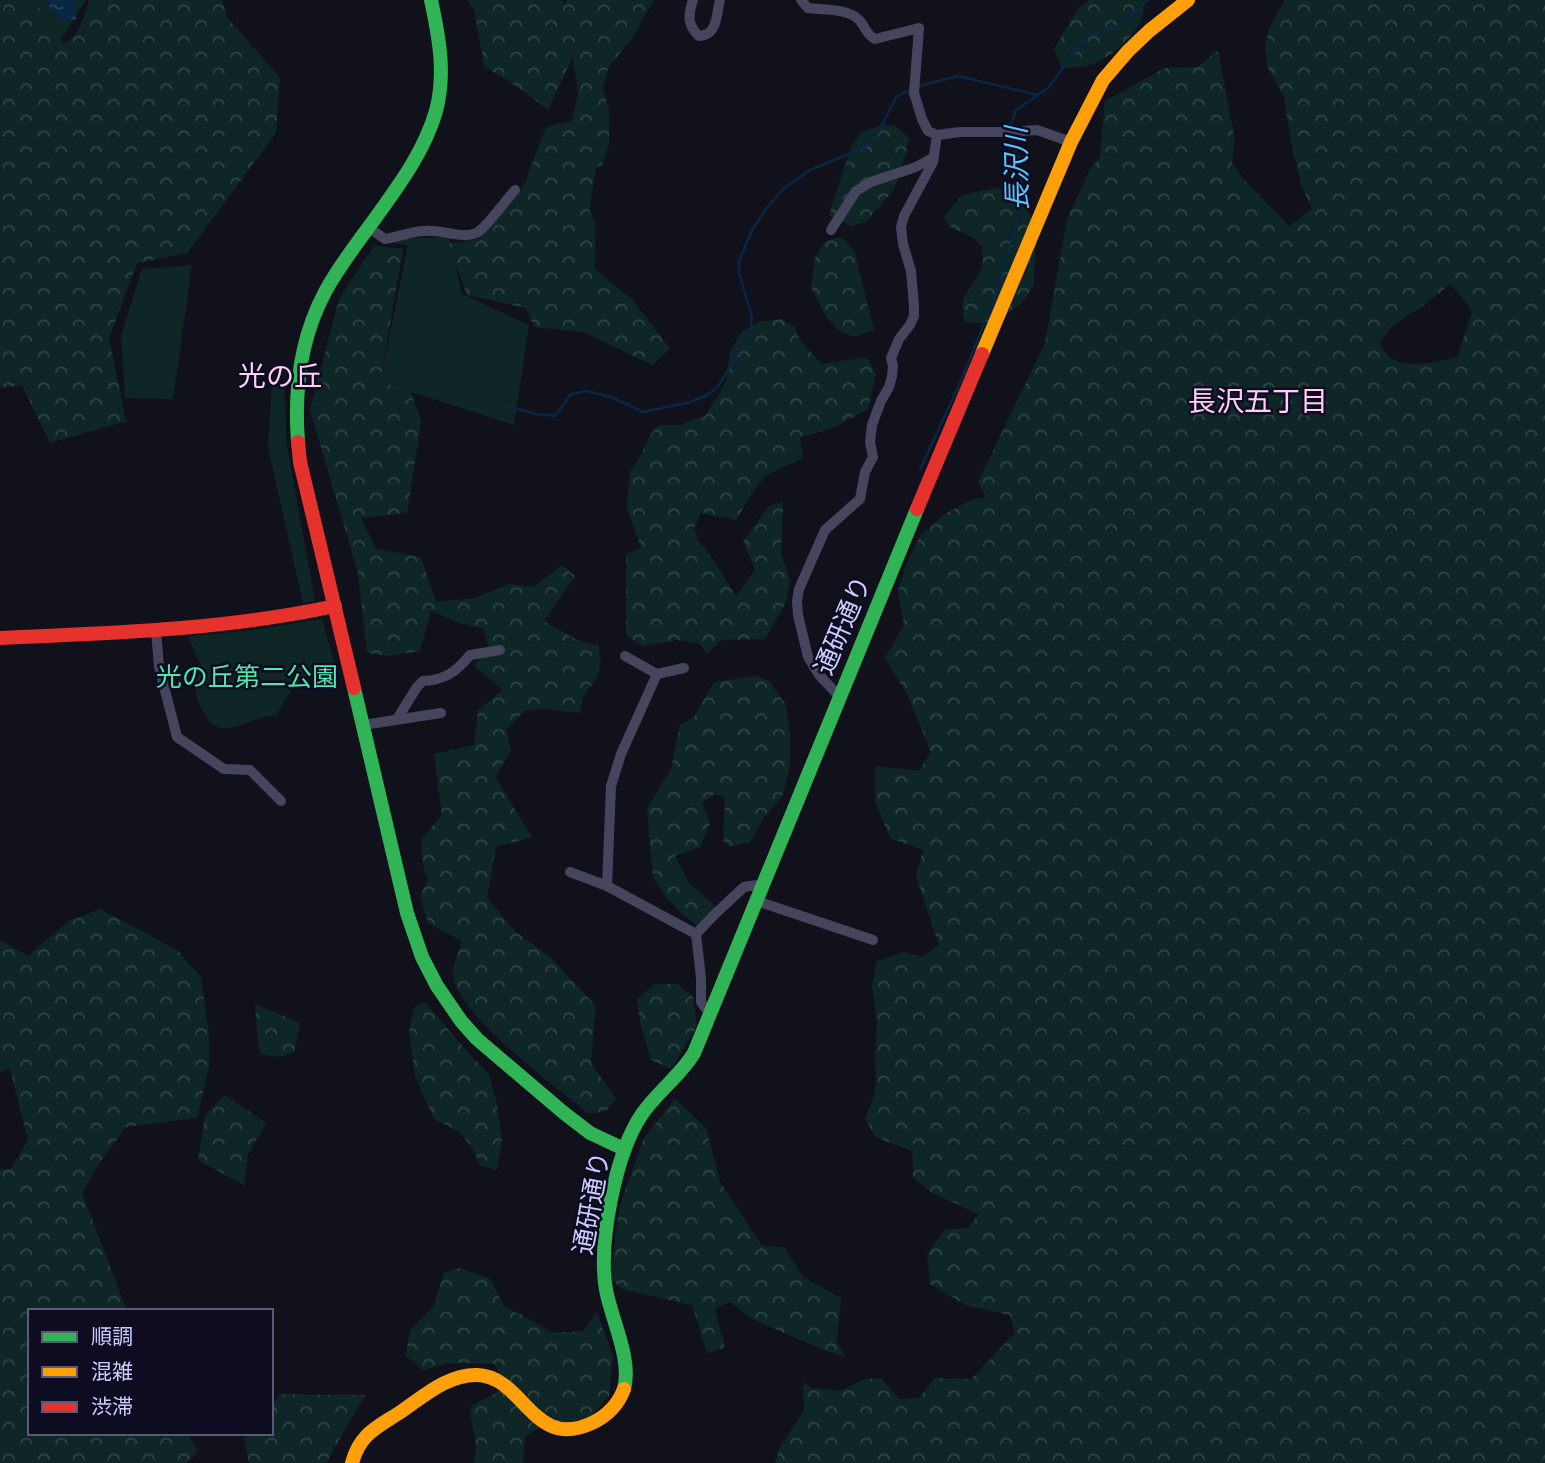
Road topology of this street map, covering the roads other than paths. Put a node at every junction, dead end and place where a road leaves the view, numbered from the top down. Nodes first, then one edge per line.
1 (431, 0) edge
2 (693, 0) edge
3 (720, 0) edge
4 (801, 0) edge
5 (1187, 0) edge
6 (937, 135) junction
7 (1071, 142) junction
8 (934, 158) junction
9 (514, 190) dead end
10 (368, 228) junction
11 (831, 230) dead end
12 (335, 606) junction
13 (156, 631) junction
14 (0, 638) edge
15 (500, 650) dead end
16 (625, 656) dead end
17 (684, 668) dead end
18 (657, 674) junction
19 (839, 696) junction
20 (441, 713) dead end
21 (397, 719) junction
22 (363, 724) junction
23 (281, 801) dead end
24 (570, 872) dead end
25 (764, 884) junction
26 (607, 886) junction
27 (757, 901) junction
28 (696, 934) junction
29 (873, 940) dead end
30 (710, 1014) junction
31 (624, 1149) junction
32 (352, 1463) edge

1 - 10 street
2 - 3 street
4 - 6 street
5 - 7 street, 通研通り
6 - 7 street
6 - 8 street
7 - 19 street, 通研通り
8 - 11 street
8 - 19 street
9 - 10 street
10 - 12 street
12 - 13 street
12 - 22 street
13 - 14 street
13 - 23 street
15 - 21 street
16 - 18 street
17 - 18 street
18 - 26 street
19 - 25 street, 通研通り
20 - 21 street
21 - 22 street
22 - 31 street
24 - 26 street
25 - 27 street, 通研通り
25 - 28 street
26 - 28 street
27 - 29 street
27 - 30 street, 通研通り
28 - 30 street
30 - 31 street, 通研通り
31 - 32 street, 通研通り

